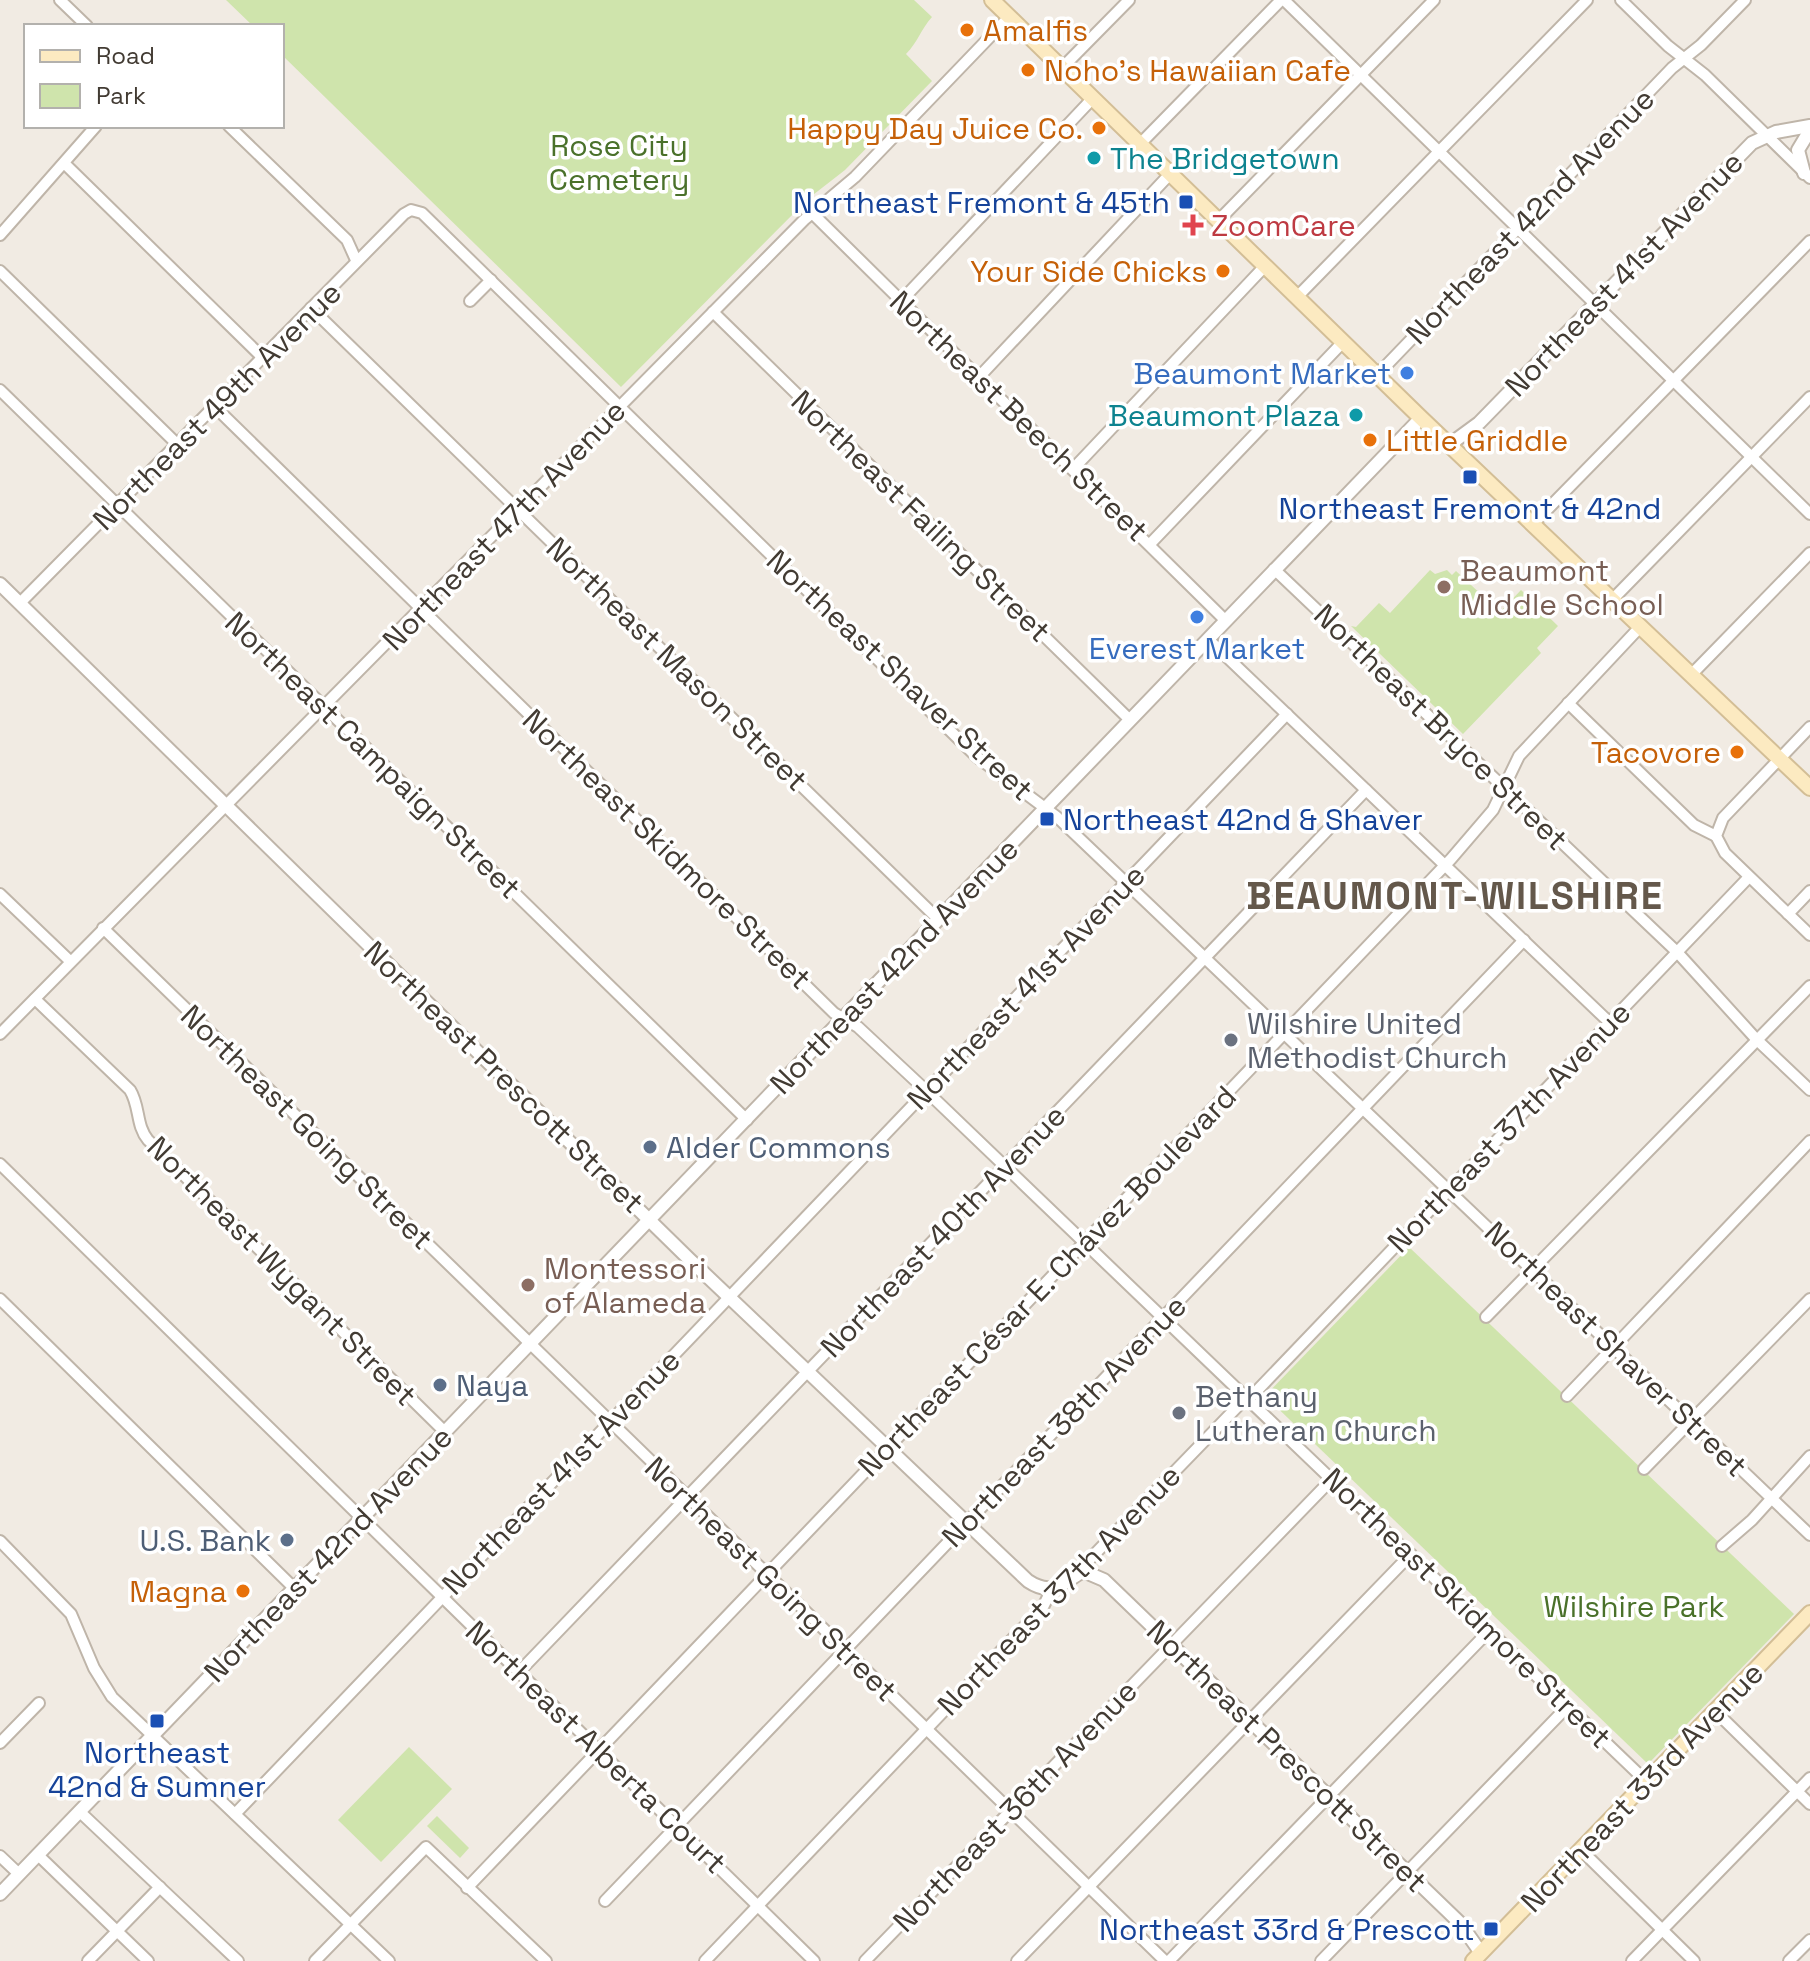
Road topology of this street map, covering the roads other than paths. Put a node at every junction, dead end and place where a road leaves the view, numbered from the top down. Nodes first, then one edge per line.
1 (60, 0) edge
2 (992, 0) edge
3 (1129, 0) edge
4 (1283, 0) edge
5 (1434, 0) edge
6 (1587, 0) edge
7 (1621, 0) edge
8 (1745, 0) edge
9 (1009, 17) junction
10 (85, 24) edge
11 (1684, 59) junction
12 (1062, 68) junction
13 (1361, 75) junction
14 (1093, 98) junction
15 (94, 128) edge
16 (231, 128) edge
17 (1810, 128) edge
18 (1766, 135) junction
19 (1140, 144) junction
20 (1439, 151) junction
21 (65, 164) junction
22 (1170, 174) junction
23 (1807, 176) edge
24 (411, 210) joint
25 (812, 213) junction
26 (1218, 221) junction
27 (1517, 228) junction
28 (0, 235) edge
29 (1810, 241) edge
30 (356, 260) junction
31 (1265, 266) junction
32 (0, 271) edge
33 (491, 280) junction
34 (1297, 297) junction
35 (470, 301) dead end
36 (901, 301) junction
37 (1595, 304) junction
38 (311, 308) junction
39 (713, 312) junction
40 (1343, 342) junction
41 (262, 357) junction
42 (1377, 375) junction
43 (979, 377) junction
44 (1674, 380) junction
45 (0, 390) edge
46 (1810, 397) edge
47 (214, 406) junction
48 (620, 407) junction
49 (1421, 418) junction
50 (177, 444) junction
51 (1449, 445) junction
52 (1751, 457) junction
53 (1073, 469) junction
54 (118, 504) junction
55 (519, 510) junction
56 (1810, 514) edge
57 (1533, 524) junction
58 (1150, 544) junction
59 (1810, 553) edge
60 (1274, 569) junction
61 (0, 584) edge
62 (1612, 600) junction
63 (20, 603) junction
64 (421, 609) junction
65 (1225, 620) junction
66 (1640, 627) junction
67 (1208, 639) junction
68 (1691, 675) junction
69 (1568, 703) junction
70 (325, 707) junction
71 (1287, 714) junction
72 (1130, 720) junction
73 (1810, 727) edge
74 (1779, 759) junction
75 (1503, 786) junction
76 (1810, 788) edge
77 (1366, 790) junction
78 (226, 805) junction
79 (1044, 810) junction
80 (1716, 836) junction
81 (1445, 865) junction
82 (1749, 877) junction
83 (1126, 882) junction
84 (1810, 891) edge
85 (0, 894) edge
86 (1788, 914) junction
87 (939, 920) junction
88 (103, 928) junction
89 (1810, 935) edge
90 (1524, 940) junction
91 (1677, 952) junction
92 (1205, 958) junction
93 (70, 961) junction
94 (1810, 986) edge
95 (35, 999) junction
96 (844, 1018) junction
97 (1609, 1022) junction
98 (0, 1034) edge
99 (1284, 1034) junction
100 (1757, 1040) junction
101 (1810, 1090) edge
102 (926, 1091) junction
103 (1363, 1109) junction
104 (747, 1120) junction
105 (1810, 1141) edge
106 (0, 1164) edge
107 (1005, 1166) junction
108 (1448, 1190) junction
109 (651, 1220) junction
110 (1084, 1242) junction
111 (1533, 1270) junction
112 (729, 1297) junction
113 (0, 1299) edge
114 (1810, 1299) edge
115 (1163, 1317) junction
116 (1486, 1317) dead end
117 (531, 1345) junction
118 (1613, 1346) junction
119 (808, 1372) junction
120 (1567, 1396) dead end
121 (1250, 1398) junction
122 (609, 1421) junction
123 (1692, 1421) junction
124 (446, 1433) junction
125 (887, 1447) junction
126 (1810, 1456) edge
127 (1644, 1469) dead end
128 (1333, 1478) junction
129 (1770, 1496) junction
130 (687, 1497) junction
131 (362, 1519) junction
132 (967, 1522) junction
133 (1810, 1535) edge
134 (0, 1541) edge
135 (1722, 1546) dead end
136 (1411, 1554) junction
137 (1083, 1571) junction
138 (766, 1574) junction
139 (295, 1589) junction
140 (1052, 1589) junction
141 (441, 1597) junction
142 (1810, 1613) edge
143 (1490, 1630) junction
144 (1172, 1644) junction
145 (844, 1650) junction
146 (519, 1672) junction
147 (39, 1703) dead end
148 (1568, 1706) junction
149 (1715, 1711) junction
150 (1251, 1720) junction
151 (925, 1729) junction
152 (153, 1736) junction
153 (0, 1743) edge
154 (598, 1749) junction
155 (1810, 1778) edge
156 (1647, 1782) junction
157 (1797, 1792) junction
158 (1329, 1796) junction
159 (1810, 1804) edge
160 (1010, 1811) junction
161 (80, 1812) junction
162 (235, 1814) junction
163 (676, 1824) junction
164 (1581, 1850) junction
165 (38, 1855) junction
166 (0, 1856) edge
167 (1408, 1872) junction
168 (19, 1874) junction
169 (160, 1887) junction
170 (1088, 1887) junction
171 (467, 1888) junction
172 (0, 1894) edge
173 (605, 1901) dead end
174 (757, 1904) junction
175 (351, 1924) junction
176 (1662, 1930) junction
177 (117, 1931) junction
178 (1810, 1940) edge
179 (1477, 1957) edge
180 (88, 1961) edge
181 (148, 1961) edge
182 (238, 1961) edge
183 (315, 1961) edge
184 (389, 1961) edge
185 (546, 1961) edge
186 (705, 1961) edge
187 (814, 1961) edge
188 (865, 1961) edge
189 (1017, 1961) edge
190 (1167, 1961) edge
191 (1321, 1961) edge
192 (1632, 1961) edge
193 (1694, 1961) edge
194 (1789, 1961) edge

1 - 10 street
2 - 9 main road
3 - 12 street
4 - 13 street
4 - 19 street
5 - 13 street
6 - 20 street
7 - 11 street
8 - 11 street, Northeast 42nd Avenue
9 - 12 main road
9 - 25 street, Northeast 47th Avenue
11 - 18 street
11 - 27 street, Northeast 42nd Avenue
12 - 14 main road
13 - 20 street
13 - 26 street
14 - 19 main road
14 - 36 street
15 - 21 street
16 - 30 street
17 - 18 street, Northeast 41st Avenue
17 - 23 street
18 - 23 street
18 - 37 street, Northeast 41st Avenue
19 - 22 main road
20 - 27 street
20 - 34 street
21 - 28 street
21 - 41 street
22 - 26 main road
22 - 43 street
24 - 30 street, Northeast 49th Avenue
24 - 33 street, Northeast Shaver Street
25 - 36 street, Northeast Beech Street
25 - 39 street, Northeast 47th Avenue
26 - 31 main road
27 - 37 street
27 - 42 street, Northeast 42nd Avenue
29 - 44 street
30 - 38 street, Northeast 49th Avenue
31 - 34 main road
31 - 53 street
32 - 50 street
33 - 35 street
33 - 48 street, Northeast Shaver Street
34 - 40 main road
36 - 43 street, Northeast Beech Street
37 - 44 street
37 - 51 street, Northeast 41st Avenue
38 - 41 street, Northeast 49th Avenue
38 - 55 street, Northeast Mason Street
39 - 48 street, Northeast 47th Avenue
39 - 72 street, Northeast Failing Street
40 - 42 main road
40 - 58 street
41 - 47 street, Northeast 49th Avenue
42 - 49 main road
43 - 53 street, Northeast Beech Street
44 - 52 street
44 - 57 street
45 - 54 street, Northeast Campaign Street
46 - 52 street
47 - 50 street, Northeast 49th Avenue
47 - 64 street, Northeast Skidmore Street
48 - 55 street, Northeast 47th Avenue
48 - 79 street, Northeast Shaver Street
49 - 51 main road
49 - 60 street, Northeast 42nd Avenue
50 - 54 street, Northeast 49th Avenue
51 - 57 main road
52 - 56 street
52 - 62 street
53 - 58 street, Northeast Beech Street
54 - 63 street, Northeast 49th Avenue
54 - 70 street, Northeast Campaign Street
55 - 64 street, Northeast 47th Avenue
55 - 87 street, Northeast Mason Street
57 - 62 main road
58 - 65 street, Northeast Beech Street
59 - 68 street
60 - 65 street, Northeast 42nd Avenue
60 - 75 street, Northeast Bryce Street
61 - 63 street, Northeast Prescott Street
62 - 66 main road
63 - 78 street, Northeast Prescott Street
64 - 70 street, Northeast 47th Avenue
64 - 96 street, Northeast Skidmore Street
65 - 67 street, Northeast 42nd Avenue
66 - 68 main road
66 - 69 street, Northeast César E. Chávez Boulevard
67 - 71 street
67 - 72 street, Northeast 42nd Avenue
68 - 74 main road
69 - 75 street, Northeast César E. Chávez Boulevard
69 - 80 street
70 - 78 street, Northeast 47th Avenue
70 - 104 street, Northeast Campaign Street
71 - 77 street
71 - 83 street, Northeast 41st Avenue
72 - 79 street, Northeast 42nd Avenue
73 - 74 street
74 - 76 main road
74 - 80 street
75 - 81 street, Northeast César E. Chávez Boulevard
75 - 91 street, Northeast Bryce Street
77 - 81 street
77 - 92 street, Northeast 40th Avenue
78 - 88 street, Northeast 47th Avenue
78 - 109 street, Northeast Prescott Street
79 - 83 street, Northeast Shaver Street
79 - 87 street, Northeast 42nd Avenue
80 - 82 street
81 - 90 street
81 - 99 street, Northeast César E. Chávez Boulevard
82 - 86 street
82 - 91 street, Northeast 37th Avenue
83 - 92 street, Northeast Shaver Street
83 - 102 street, Northeast 41st Avenue
84 - 86 street
85 - 93 street
86 - 89 street
87 - 96 street, Northeast 42nd Avenue
88 - 93 street, Northeast 47th Avenue
88 - 117 street, Northeast Going Street
90 - 97 street
90 - 103 street, Northeast 38th Avenue
91 - 97 street, Northeast 37th Avenue
91 - 100 street, Northeast Bryce Street
92 - 99 street, Northeast Shaver Street
92 - 107 street, Northeast 40th Avenue
93 - 95 street, Northeast 47th Avenue
94 - 100 street
95 - 98 street, Northeast 47th Avenue
95 - 124 street, Northeast Wygant Street
96 - 102 street, Northeast Skidmore Street
96 - 104 street, Northeast 42nd Avenue
97 - 108 street, Northeast 37th Avenue
99 - 103 street, Northeast Shaver Street
99 - 110 street, Northeast César E. Chávez Boulevard
100 - 101 street, Northeast Bryce Street
100 - 111 street
102 - 107 street, Northeast Skidmore Street
102 - 112 street, Northeast 41st Avenue
103 - 108 street, Northeast Shaver Street
103 - 115 street, Northeast 38th Avenue
104 - 109 street, Northeast 42nd Avenue
105 - 118 street
106 - 131 street, Northeast Alberta Court
107 - 110 street, Northeast Skidmore Street
107 - 119 street, Northeast 40th Avenue
108 - 111 street, Northeast Shaver Street
108 - 121 street, Northeast 37th Avenue
109 - 112 street, Northeast Prescott Street
109 - 117 street, Northeast 42nd Avenue
110 - 115 street, Northeast Skidmore Street
110 - 125 street, Northeast César E. Chávez Boulevard
111 - 116 street
111 - 118 street, Northeast Shaver Street
112 - 119 street, Northeast Prescott Street
112 - 122 street, Northeast 41st Avenue
113 - 139 street
114 - 123 street
115 - 121 street, Northeast Skidmore Street
115 - 132 street, Northeast 38th Avenue
117 - 122 street, Northeast Going Street
117 - 124 street, Northeast 42nd Avenue
118 - 120 street
118 - 123 street, Northeast Shaver Street
119 - 125 street, Northeast Prescott Street
119 - 130 street, Northeast 40th Avenue
121 - 128 street, Northeast Skidmore Street
121 - 137 street, Northeast 37th Avenue
122 - 130 street, Northeast Going Street
122 - 141 street, Northeast 41st Avenue
123 - 127 street
123 - 129 street, Northeast Shaver Street
124 - 131 street, Northeast 42nd Avenue
125 - 132 street, Northeast Prescott Street
125 - 138 street, Northeast César E. Chávez Boulevard
126 - 129 street
128 - 136 street, Northeast Skidmore Street
128 - 144 street, Northeast 36th Avenue
129 - 133 street, Northeast Shaver Street
129 - 135 street
130 - 138 street, Northeast Going Street
130 - 146 street, Northeast 40th Avenue
131 - 139 street, Northeast 42nd Avenue
131 - 141 street, Northeast Alberta Court
132 - 140 street, Northeast Prescott Street
132 - 145 street, Northeast 38th Avenue
134 - 152 street
136 - 143 street, Northeast Skidmore Street
136 - 150 street
137 - 140 street, Northeast 37th Avenue
137 - 144 street, Northeast Prescott Street
138 - 145 street, Northeast Going Street
138 - 154 street, Northeast César E. Chávez Boulevard
139 - 152 street, Northeast 42nd Avenue
140 - 151 street, Northeast 37th Avenue
141 - 146 street, Northeast Alberta Court
141 - 162 street, Northeast 41st Avenue
142 - 149 main road, Northeast 33rd Avenue
143 - 148 street, Northeast Skidmore Street
143 - 158 street
144 - 150 street, Northeast Prescott Street
144 - 160 street, Northeast 36th Avenue
145 - 151 street, Northeast Going Street
145 - 163 street, Northeast 38th Avenue
146 - 154 street, Northeast Alberta Court
147 - 153 street
148 - 156 street, Northeast Skidmore Street
148 - 167 street
149 - 156 main road, Northeast 33rd Avenue
149 - 157 street
150 - 158 street, Northeast Prescott Street
150 - 170 street
151 - 160 street, Northeast Going Street
151 - 174 street, Northeast 37th Avenue
152 - 161 street, Northeast 42nd Avenue
152 - 162 street
154 - 163 street, Northeast Alberta Court
154 - 171 street, Northeast César E. Chávez Boulevard
155 - 157 street
156 - 164 main road, Northeast 33rd Avenue
157 - 159 street
157 - 176 street
158 - 167 street, Northeast Prescott Street
158 - 190 street
160 - 170 street, Northeast Going Street
160 - 188 street, Northeast 36th Avenue
161 - 165 street, Northeast 42nd Avenue
161 - 169 street
162 - 175 street
163 - 173 street, Northeast 38th Avenue
163 - 174 street, Northeast Alberta Court
164 - 176 street
164 - 179 main road, Northeast 33rd Avenue
165 - 168 street, Northeast 42nd Avenue
165 - 177 street
166 - 168 street
167 - 179 street, Northeast Prescott Street
167 - 191 street
168 - 172 street, Northeast 42nd Avenue
169 - 177 street
169 - 182 street
170 - 189 street
170 - 190 street, Northeast Going Street
171 - 175 street
171 - 185 street
174 - 186 street, Northeast 37th Avenue
174 - 187 street, Northeast Alberta Court
175 - 183 street
175 - 184 street
176 - 192 street
176 - 193 street
177 - 180 street
177 - 181 street
178 - 194 street

